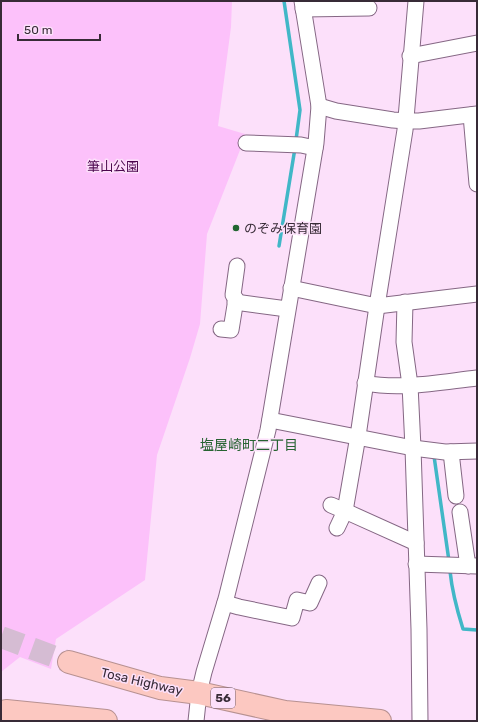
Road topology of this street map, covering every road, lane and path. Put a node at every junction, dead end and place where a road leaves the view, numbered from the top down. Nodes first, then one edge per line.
1 (416, 1) edge
2 (303, 5) edge
3 (369, 8) dead end
4 (477, 43) edge
5 (410, 56) junction
6 (319, 106) junction
7 (474, 115) edge
8 (406, 121) junction
9 (246, 143) dead end
10 (315, 148) junction
11 (477, 184) edge
12 (237, 266) dead end
13 (291, 288) junction
14 (477, 294) edge
15 (235, 302) junction
16 (405, 302) junction
17 (377, 306) junction
18 (288, 309) junction
19 (221, 329) dead end
20 (477, 378) edge
21 (365, 383) junction
22 (410, 385) junction
23 (270, 420) junction
24 (358, 436) junction
25 (413, 448) junction
26 (477, 451) edge
27 (451, 452) junction
28 (456, 496) dead end
29 (338, 508) junction
30 (460, 512) dead end
31 (337, 528) dead end
32 (416, 543) junction
33 (416, 564) junction
34 (474, 569) edge
35 (319, 583) dead end
36 (225, 603) junction
37 (69, 662) tunnel mouth
38 (199, 693) junction
39 (6, 711) dead end
40 (106, 721) edge
41 (196, 721) edge
42 (380, 721) edge
43 (420, 721) edge

1 - 5 street
2 - 3 street
2 - 6 street
4 - 5 street
5 - 8 street
6 - 8 street
6 - 10 street
7 - 8 street
7 - 11 street
8 - 17 street
9 - 10 street
10 - 13 street
12 - 15 street
13 - 17 street
13 - 18 street
14 - 16 street
15 - 18 street
15 - 19 street
16 - 17 street
16 - 22 street
17 - 21 street
18 - 23 street
20 - 22 street
21 - 22 street
21 - 24 street
22 - 25 street
23 - 24 street
23 - 36 street
24 - 25 street
24 - 29 street
25 - 27 street
25 - 32 street
26 - 27 street
27 - 28 street
29 - 31 street
29 - 32 street
30 - 34 street
32 - 33 street
33 - 34 street
33 - 43 street
35 - 36 street
36 - 38 street
37 - 38 highway, Tosa Highway / 56
38 - 41 street
38 - 42 highway, Tosa Highway / 56
39 - 40 highway

